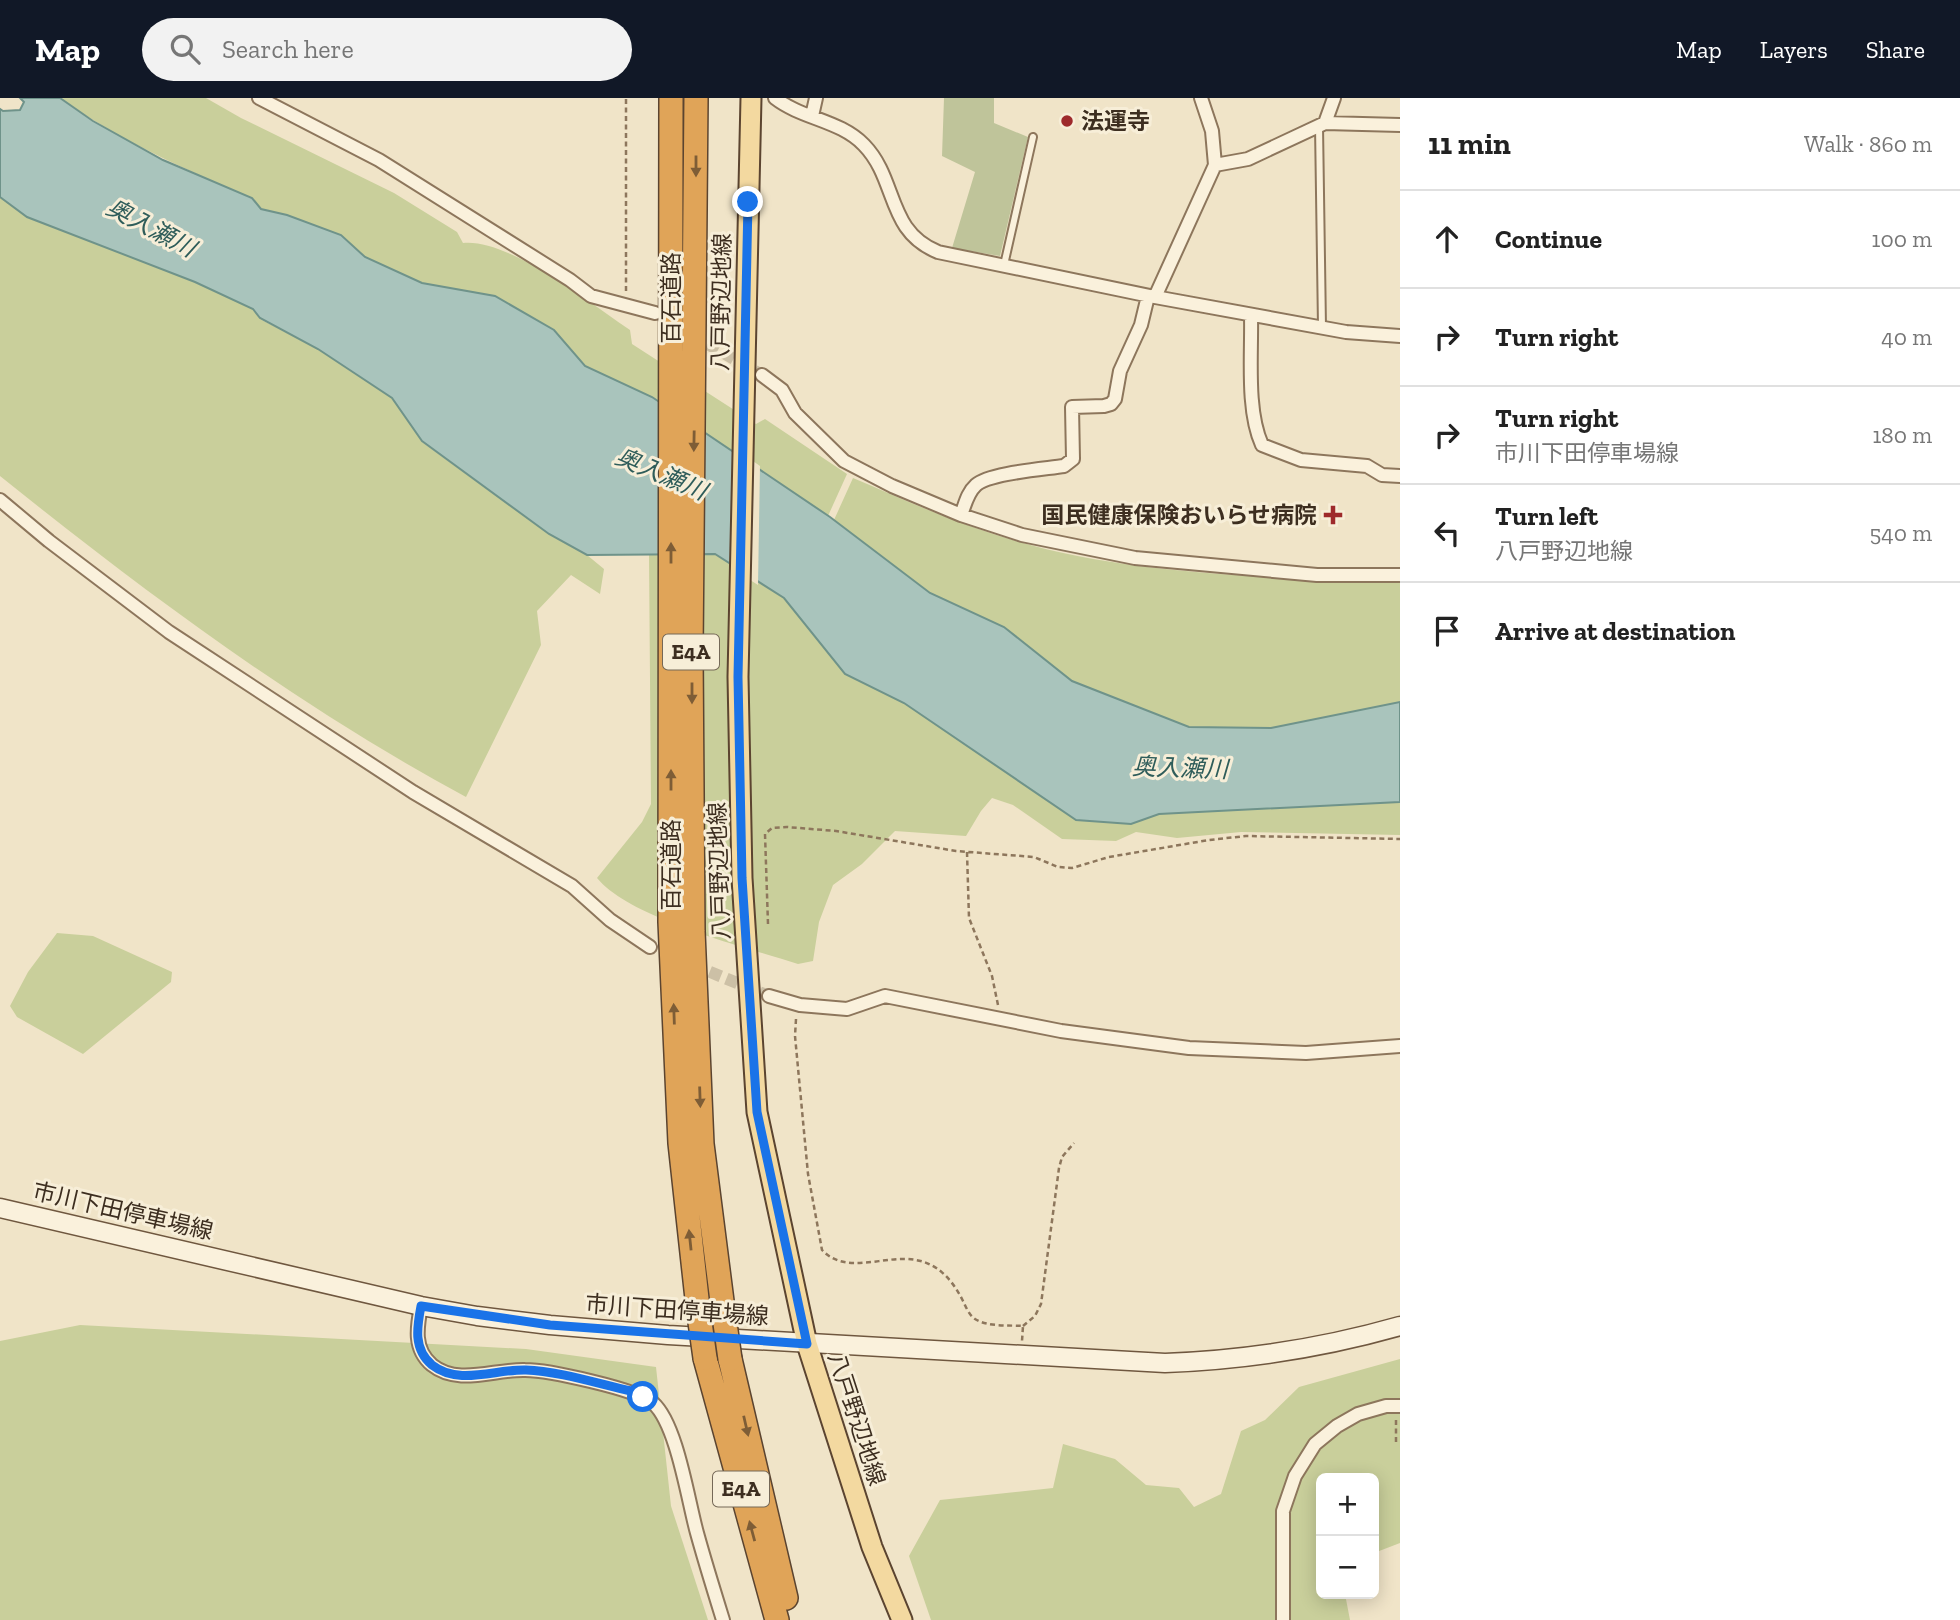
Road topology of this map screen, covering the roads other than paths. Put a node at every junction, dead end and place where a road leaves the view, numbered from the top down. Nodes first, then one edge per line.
1 (258, 98) edge
2 (671, 98) edge
3 (696, 98) edge
4 (775, 98) edge
5 (816, 98) edge
6 (1201, 98) edge
7 (1334, 98) edge
8 (751, 102) edge
9 (812, 116) junction
10 (1322, 125) junction
11 (1400, 125) edge
12 (1033, 137) dead end
13 (1215, 165) junction
14 (1004, 265) junction
15 (1152, 297) junction
16 (655, 313) dead end
17 (1251, 315) junction
18 (1322, 328) junction
19 (1400, 336) edge
20 (762, 375) tunnel mouth
21 (1400, 476) edge
22 (0, 500) edge
23 (961, 516) junction
24 (1400, 575) edge
25 (650, 947) dead end
26 (769, 996) tunnel mouth
27 (1400, 1046) edge
28 (0, 1208) edge
29 (421, 1306) junction
30 (1400, 1326) edge
31 (807, 1344) junction
32 (1398, 1406) edge
33 (723, 1620) edge
34 (777, 1620) edge
35 (791, 1620) edge
36 (902, 1620) edge
37 (1283, 1620) edge

1 - 16 street
34 -> 2 highway, 百石道路 / E4A, bridge
3 -> 35 highway, 百石道路 / E4A, bridge
4 - 9 street
5 - 9 street
6 - 13 street
7 - 10 street
8 - 31 main road, 八戸野辺地線
9 - 14 street
10 - 11 street
10 - 13 street
10 - 18 lane
12 - 14 lane
13 - 15 street
14 - 15 street
15 - 17 street
15 - 23 street
17 - 18 street
17 - 21 street
18 - 19 street
20 - 23 street
22 - 25 street
23 - 24 street
26 - 27 street
28 - 29 main road, 市川下田停車場線
29 - 31 main road, 市川下田停車場線
29 - 33 street
30 - 31 main road, 市川下田停車場線
31 - 36 main road, 八戸野辺地線
32 - 37 street

